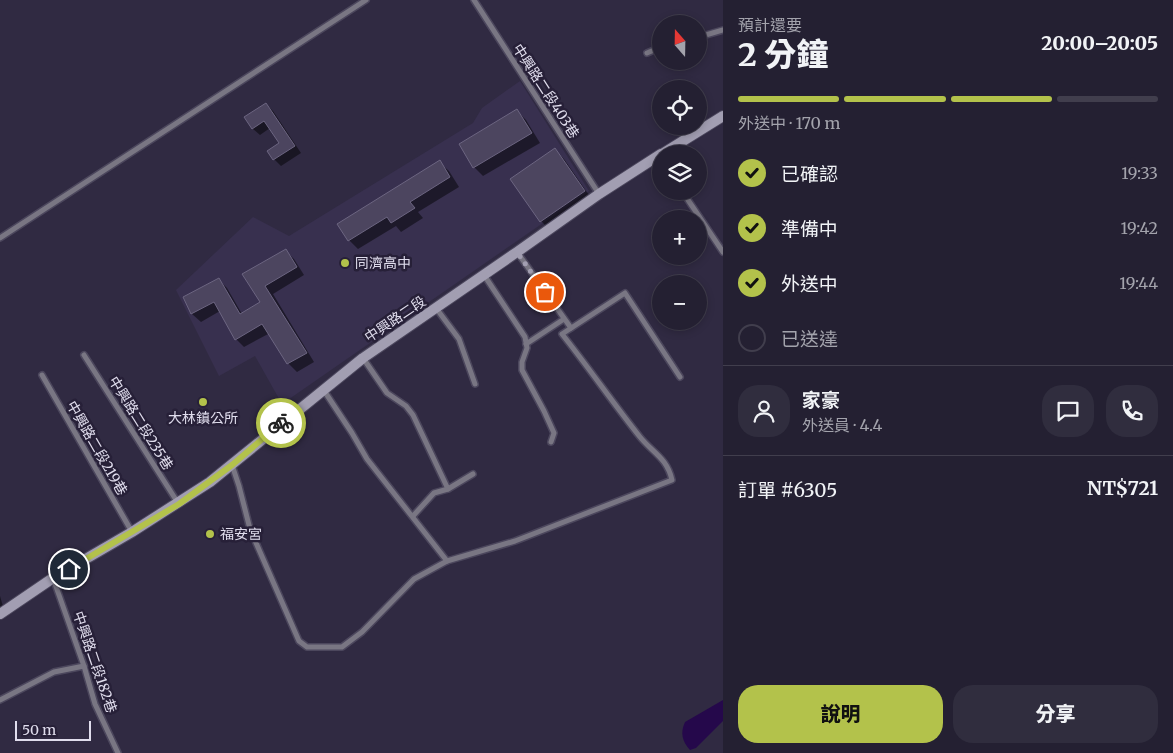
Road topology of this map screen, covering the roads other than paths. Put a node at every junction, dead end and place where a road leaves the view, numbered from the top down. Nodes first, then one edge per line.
1 (366, 0) edge
2 (474, 0) edge
3 (723, 30) edge
4 (708, 34) edge
5 (652, 50) edge
6 (647, 52) dead end
7 (723, 116) edge
8 (678, 145) edge
9 (652, 162) edge
10 (599, 194) junction
11 (688, 200) edge
12 (0, 238) edge
13 (517, 252) junction
14 (723, 252) edge
15 (484, 275) junction
16 (436, 308) junction
17 (564, 319) junction
18 (571, 328) junction
19 (526, 344) junction
20 (84, 354) dead end
21 (363, 358) junction
22 (42, 375) dead end
23 (680, 377) dead end
24 (475, 384) dead end
25 (323, 389) junction
26 (551, 442) dead end
27 (232, 465) junction
28 (473, 474) dead end
29 (448, 489) junction
30 (179, 504) junction
31 (413, 516) junction
32 (132, 532) junction
33 (447, 561) junction
34 (53, 578) junction
35 (0, 614) edge
36 (84, 666) junction
37 (0, 700) edge
38 (118, 753) edge

1 - 12 lane
2 - 10 lane, 中興路二段403巷
3 - 4 lane
5 - 6 lane
7 - 8 main road, 中興路二段
9 - 10 main road, 中興路二段
10 - 13 main road, 中興路二段
11 - 14 lane
13 - 15 main road, 中興路二段
13 - 17 lane
15 - 16 main road, 中興路二段
15 - 19 lane
16 - 21 main road, 中興路二段
16 - 24 lane
17 - 18 lane
17 - 19 lane
18 - 23 lane
18 - 33 lane
19 - 26 lane
20 - 30 lane, 中興路二段235巷
21 - 25 main road, 中興路二段
21 - 29 lane
22 - 32 lane, 中興路二段219巷
25 - 27 main road, 中興路二段
25 - 31 lane
27 - 30 main road, 中興路二段
27 - 33 lane
28 - 29 lane
29 - 31 lane
30 - 32 main road, 中興路二段
31 - 33 lane
32 - 34 main road, 中興路二段
34 - 35 main road, 中興路二段
34 - 36 lane, 中興路二段182巷
36 - 37 lane
36 - 38 lane, 中興路二段182巷

